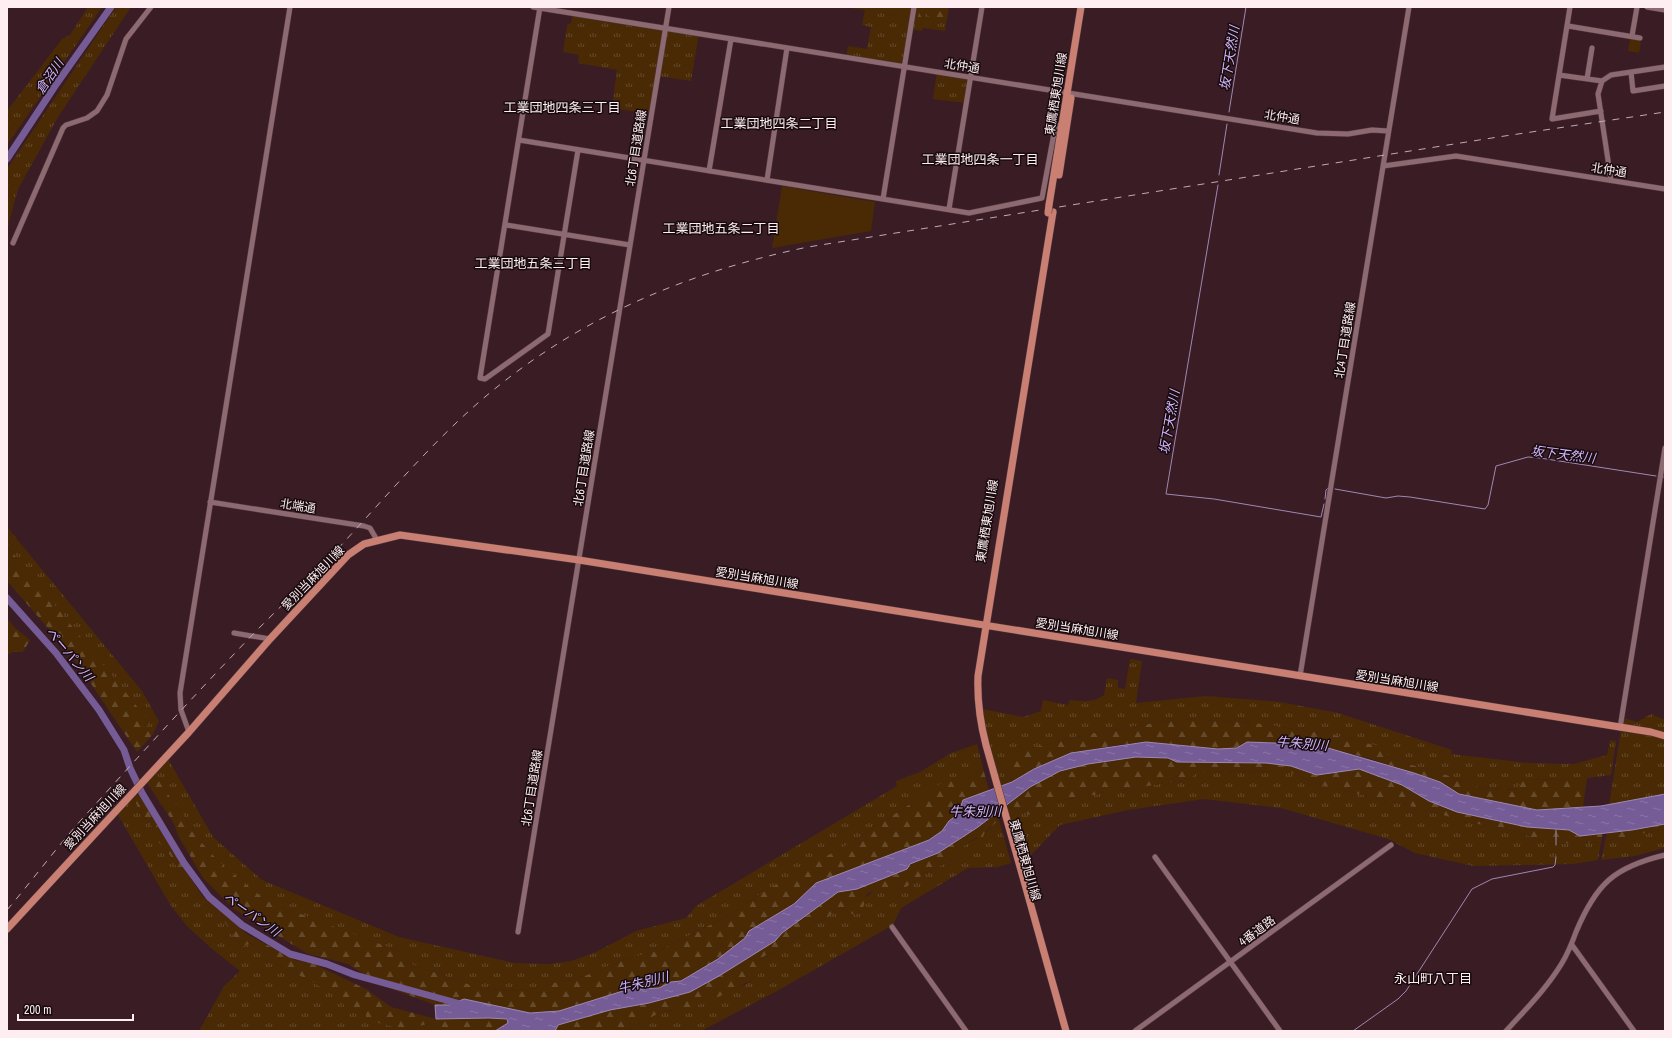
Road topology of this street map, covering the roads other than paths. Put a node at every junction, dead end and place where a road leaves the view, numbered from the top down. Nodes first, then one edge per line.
1 (151, 7) edge
2 (290, 7) edge
3 (533, 7) edge
4 (669, 7) edge
5 (914, 7) edge
6 (982, 7) edge
7 (1081, 7) edge
8 (1086, 7) edge
9 (1409, 7) edge
10 (1570, 7) edge
11 (1637, 7) edge
12 (1647, 7) edge
13 (540, 8) edge
14 (1665, 10) edge
15 (1568, 26) junction
16 (665, 28) junction
17 (1632, 36) junction
18 (1640, 38) dead end
19 (731, 39) junction
20 (787, 48) junction
21 (1592, 48) dead end
22 (904, 67) junction
23 (1665, 67) edge
24 (1631, 72) junction
25 (1559, 74) junction
26 (971, 78) junction
27 (1587, 79) junction
28 (1602, 81) junction
29 (1665, 86) edge
30 (1069, 93) junction
31 (1600, 112) junction
32 (1062, 123) junction
33 (1388, 131) junction
34 (519, 140) junction
35 (578, 150) junction
36 (644, 160) junction
37 (1383, 166) junction
38 (709, 171) junction
39 (767, 180) junction
40 (1611, 180) junction
41 (1665, 189) edge
42 (883, 199) junction
43 (949, 209) junction
44 (1051, 209) junction
45 (506, 226) junction
46 (564, 235) junction
47 (13, 243) dead end
48 (630, 245) junction
49 (1665, 448) edge
50 (210, 502) junction
51 (377, 540) junction
52 (579, 560) junction
53 (983, 626) junction
54 (234, 633) dead end
55 (270, 639) junction
56 (1300, 676) junction
57 (1620, 728) junction
58 (189, 732) junction
59 (1665, 736) edge
60 (1009, 835) junction
61 (1391, 845) dead end
62 (1665, 855) edge
63 (1155, 857) dead end
64 (892, 927) dead end
65 (7, 929) edge
66 (518, 932) dead end
67 (1572, 945) junction
68 (1231, 962) junction
69 (966, 1031) edge
70 (1062, 1031) edge
71 (1066, 1031) edge
72 (1135, 1031) edge
73 (1280, 1031) edge
74 (1506, 1031) edge
75 (1634, 1031) edge

1 - 47 street
2 - 50 street
3 - 13 street, 北仲通
4 - 16 street, 北6丁目道路線
5 - 22 street
6 - 26 street
7 - 30 main road, 東鷹栖東旭川線
8 - 30 main road, 東鷹栖東旭川線
9 - 33 street, 北4丁目道路線
10 - 15 street
11 - 17 street
12 - 14 street
13 - 16 street, 北仲通
13 - 34 street
15 - 17 street
15 - 25 street
16 - 19 street, 北仲通
16 - 36 street, 北6丁目道路線
17 - 18 street
19 - 20 street, 北仲通
19 - 38 street
20 - 22 street, 北仲通
20 - 39 street
21 - 27 street
22 - 26 street, 北仲通
22 - 42 street
23 - 24 street
24 - 28 street
24 - 29 street
25 - 27 street
25 - 31 street
26 - 30 street, 北仲通
26 - 43 street
27 - 28 street
28 - 31 street
30 - 32 main road, 東鷹栖東旭川線
30 - 33 street, 北仲通
30 - 44 main road, 東鷹栖東旭川線
31 - 40 street
32 - 43 street
32 - 44 main road, 東鷹栖東旭川線
33 - 37 street, 北4丁目道路線
34 - 35 street
34 - 45 street
35 - 36 street
35 - 46 street
36 - 38 street
36 - 48 street, 北6丁目道路線
37 - 40 street, 北仲通
37 - 56 street, 北4丁目道路線
38 - 39 street
39 - 42 street
40 - 41 street, 北仲通
42 - 43 street
44 - 53 main road, 東鷹栖東旭川線
45 - 46 street
45 - 46 street
46 - 48 street
48 - 52 street, 北6丁目道路線
49 - 57 street
50 - 51 street, 北端通
50 - 58 street
51 - 52 main road, 愛別当麻旭川線
51 - 55 main road, 愛別当麻旭川線
52 - 53 main road, 愛別当麻旭川線
52 - 66 street, 北6丁目道路線
53 - 56 main road, 愛別当麻旭川線
53 - 60 main road, 東鷹栖東旭川線
54 - 55 street
55 - 58 main road, 愛別当麻旭川線
56 - 57 main road, 愛別当麻旭川線
57 - 59 main road, 愛別当麻旭川線
58 - 65 main road, 愛別当麻旭川線
60 - 70 main road, 東鷹栖東旭川線
60 - 71 main road, 東鷹栖東旭川線
61 - 68 street, 4番道路
62 - 67 street
63 - 68 street
64 - 69 street
67 - 74 street
67 - 75 street
68 - 72 street, 4番道路
68 - 73 street

